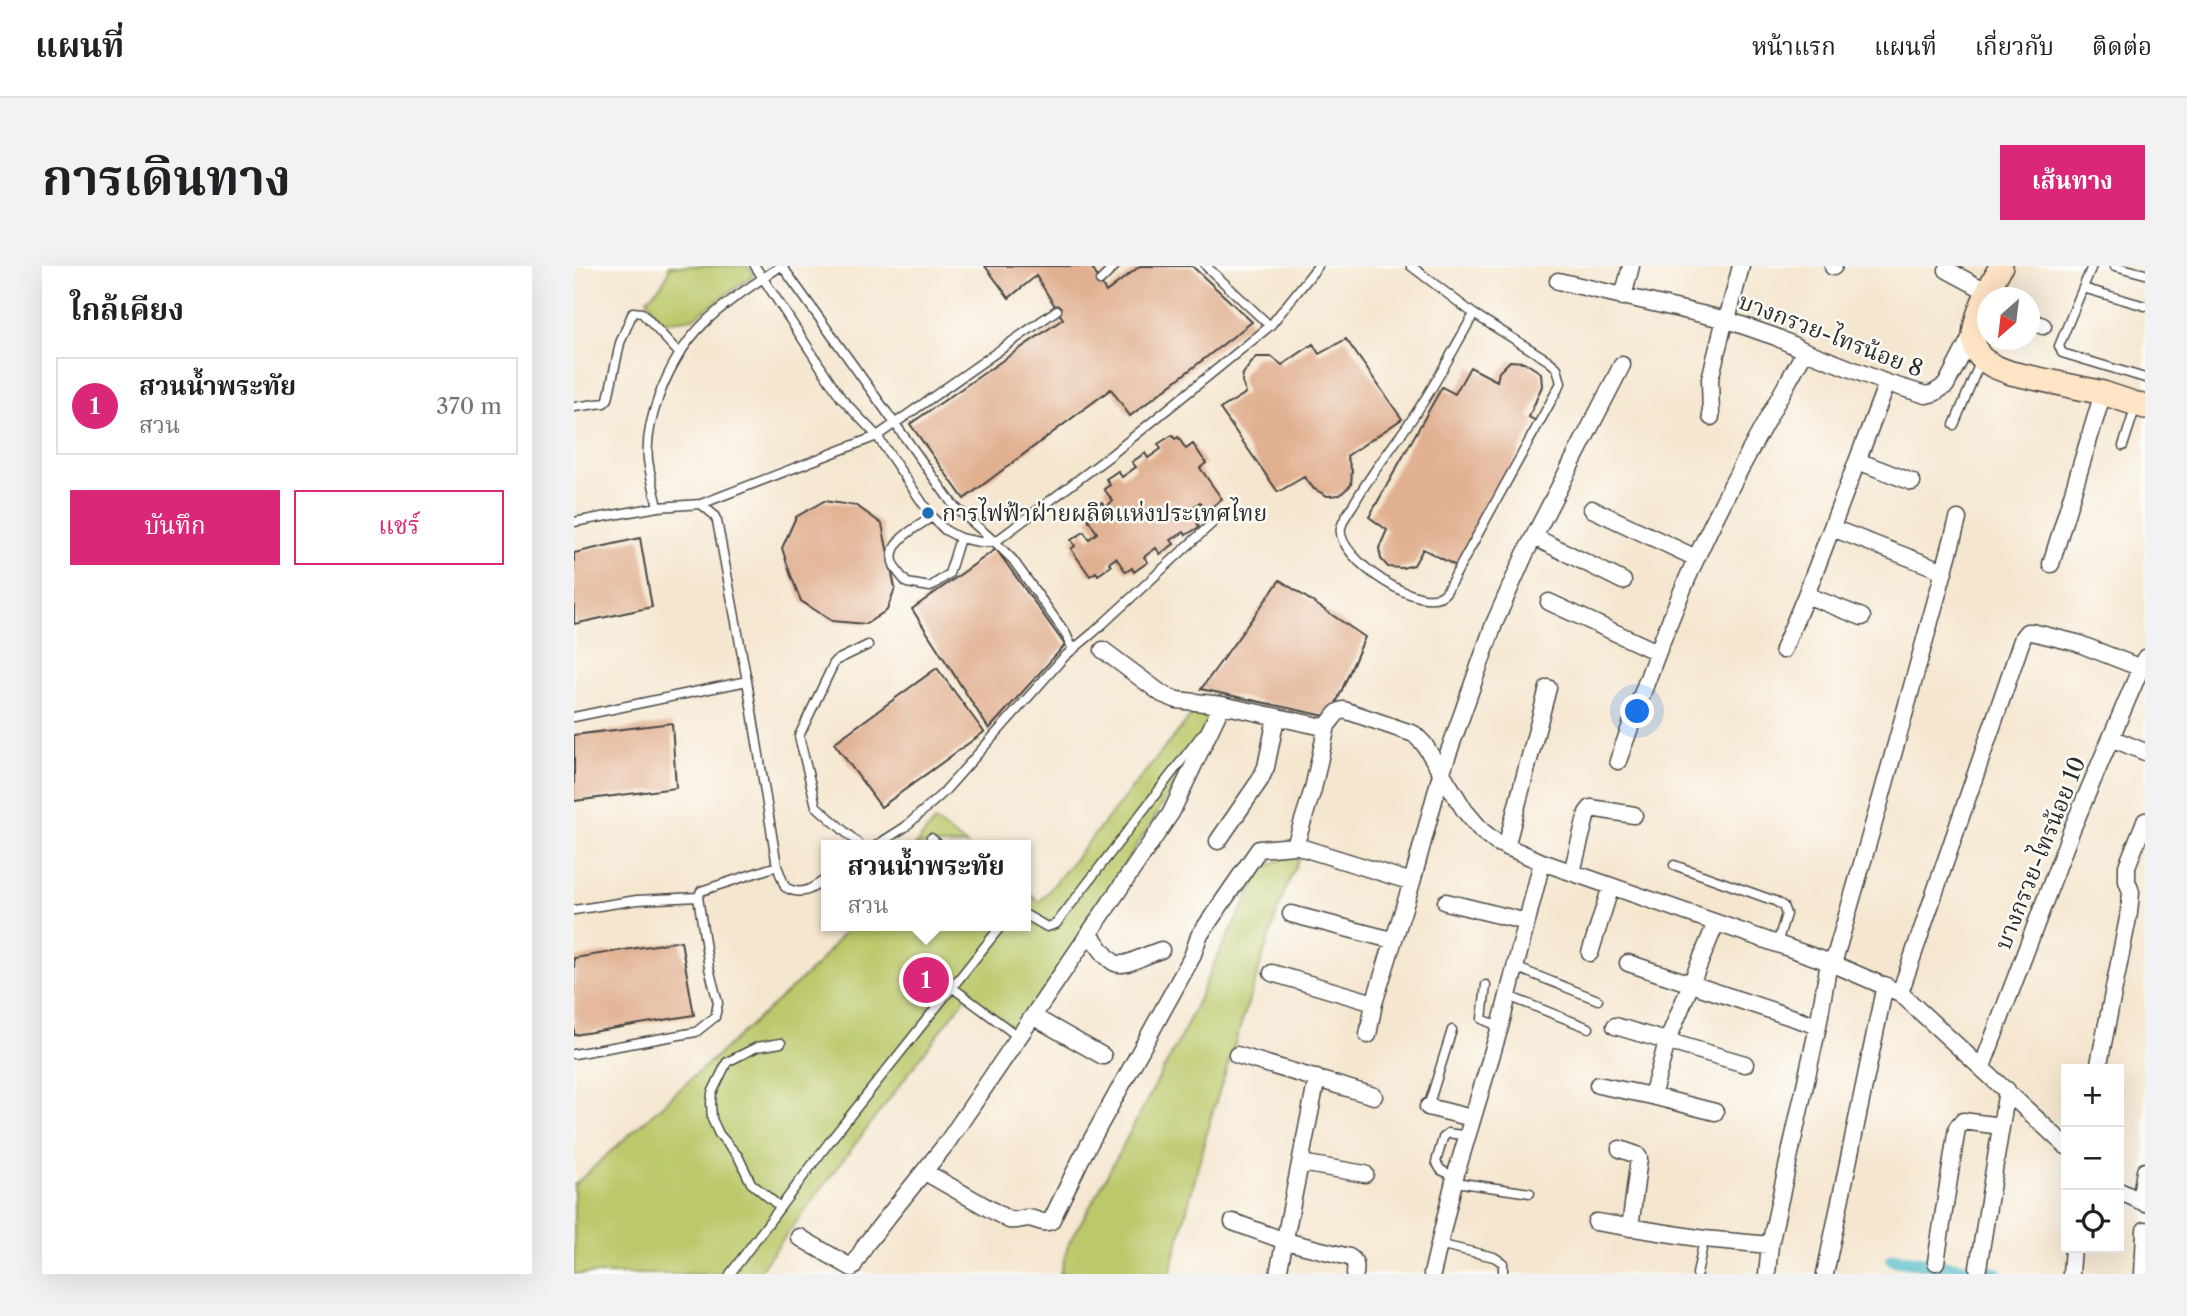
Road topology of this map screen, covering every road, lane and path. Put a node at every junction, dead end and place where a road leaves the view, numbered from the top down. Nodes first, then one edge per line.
1 (755, 266) edge
2 (782, 266) edge
3 (1115, 266) edge
4 (1206, 266) edge
5 (1318, 266) edge
6 (1411, 266) edge
7 (1631, 266) edge
8 (1741, 266) edge
9 (2001, 266) edge
10 (2092, 266) edge
11 (2115, 266) edge
12 (1947, 270) dead end
13 (2145, 274) edge
14 (763, 278) junction
15 (1100, 281) dead end
16 (1558, 281) dead end
17 (1992, 287) edge
18 (2083, 288) junction
19 (1977, 293) edge
20 (1623, 297) junction
21 (2145, 306) edge
22 (1057, 310) dead end
23 (1474, 314) junction
24 (1726, 320) junction
25 (1977, 323) edge
26 (1270, 326) junction
27 (1973, 333) junction
28 (1805, 351) junction
29 (678, 352) junction
30 (1982, 359) junction
31 (1622, 365) dead end
32 (2145, 378) edge
33 (1887, 383) junction
34 (2103, 393) junction
35 (2142, 404) edge
36 (574, 407) edge
37 (1710, 417) dead end
38 (894, 424) junction
39 (1954, 425) dead end
40 (877, 436) junction
41 (2123, 446) dead end
42 (1858, 461) junction
43 (1912, 482) dead end
44 (701, 504) junction
45 (658, 507) junction
46 (1592, 509) dead end
47 (932, 517) junction
48 (1217, 518) dead end
49 (1958, 519) dead end
50 (574, 522) edge
51 (1832, 528) junction
52 (1534, 537) junction
53 (960, 538) junction
54 (995, 542) junction
55 (1696, 558) junction
56 (2051, 564) dead end
57 (1944, 571) junction
58 (1623, 581) dead end
59 (1806, 595) junction
60 (1549, 602) dead end
61 (1862, 617) dead end
62 (868, 645) dead end
63 (1073, 650) junction
64 (1103, 650) dead end
65 (1783, 650) dead end
66 (1657, 652) junction
67 (2143, 663) edge
68 (747, 681) junction
69 (1548, 688) dead end
70 (1220, 710) junction
71 (574, 717) edge
72 (1276, 718) junction
73 (1327, 726) junction
74 (2111, 737) junction
75 (2145, 752) edge
76 (1618, 761) dead end
77 (1441, 774) junction
78 (1634, 816) dead end
79 (2145, 821) edge
80 (931, 838) dead end
81 (854, 840) edge
82 (885, 840) edge
83 (933, 840) edge
84 (1218, 841) dead end
85 (1506, 847) junction
86 (1303, 848) dead end
87 (1542, 862) junction
88 (1675, 865) dead end
89 (777, 866) junction
90 (1572, 872) junction
91 (1412, 882) junction
92 (821, 883) edge
93 (1611, 886) junction
94 (698, 897) junction
95 (1447, 902) dead end
96 (574, 911) edge
97 (1291, 914) dead end
98 (1031, 918) edge
99 (1527, 922) junction
100 (1716, 923) junction
101 (996, 931) edge
102 (1090, 934) junction
103 (1392, 940) junction
104 (1777, 944) junction
105 (1161, 950) dead end
106 (1590, 953) dead end
107 (1628, 963) dead end
108 (1831, 963) junction
109 (1515, 967) junction
110 (1272, 974) dead end
111 (1691, 984) junction
112 (1486, 985) dead end
113 (1885, 985) junction
114 (953, 988) junction
115 (1900, 993) junction
116 (1508, 996) junction
117 (1598, 1000) dead end
118 (1374, 1003) junction
119 (1034, 1017) junction
120 (1615, 1026) dead end
121 (1818, 1026) junction
122 (1500, 1027) junction
123 (1589, 1028) dead end
124 (1452, 1030) dead end
125 (1368, 1035) dead end
126 (1020, 1038) junction
127 (1667, 1042) junction
128 (781, 1043) dead end
129 (574, 1054) edge
130 (1237, 1055) dead end
131 (1103, 1056) dead end
132 (1745, 1064) dead end
133 (2099, 1064) edge
134 (1982, 1067) junction
135 (1317, 1078) junction
136 (1598, 1085) dead end
137 (2007, 1090) junction
138 (1374, 1096) dead end
139 (1651, 1096) junction
140 (1428, 1107) joint
141 (1715, 1112) dead end
142 (1472, 1118) junction
143 (2001, 1126) junction
144 (1467, 1136) junction
145 (2061, 1141) edge
146 (1619, 1149) dead end
147 (1301, 1163) junction
148 (2145, 1171) edge
149 (925, 1172) junction
150 (1365, 1174) dead end
151 (1455, 1179) junction
152 (1530, 1193) dead end
153 (2124, 1193) edge
154 (2143, 1202) edge
155 (780, 1208) junction
156 (1233, 1222) dead end
157 (1595, 1222) dead end
158 (1630, 1228) junction
159 (2145, 1230) edge
160 (800, 1237) dead end
161 (1704, 1239) junction
162 (1285, 1241) junction
163 (1438, 1244) junction
164 (1770, 1245) junction
165 (2073, 1253) edge
166 (1936, 1262) dead end
167 (1978, 1268) dead end
168 (851, 1271) edge
169 (730, 1274) edge
170 (1278, 1274) edge
171 (1355, 1274) edge
172 (1432, 1274) edge
173 (1503, 1274) edge
174 (1697, 1274) edge
175 (1767, 1274) edge
176 (1825, 1274) edge
177 (2071, 1274) edge
178 (2143, 1274) edge

1 - 14 lane
2 - 14 lane
2 - 38 lane
3 - 15 lane
4 - 26 lane
5 - 26 lane
6 - 23 lane
7 - 20 street
8 - 24 street
9 - 17 main road
10 - 18 lane
11 - 13 lane
12 - 19 street
14 - 29 lane
14 - 40 lane
16 - 20 street, บางกรวย-ไทรน้อย 8
18 - 21 lane
18 - 32 lane
20 - 24 street, บางกรวย-ไทรน้อย 8
22 - 38 lane
23 - 23 lane
24 - 28 street, บางกรวย-ไทรน้อย 8
24 - 37 street
25 - 27 main road
26 - 54 lane
27 - 30 main road
27 - 33 street, บางกรวย-ไทรน้อย 8
28 - 33 street, บางกรวย-ไทรน้อย 8
28 - 55 street
29 - 36 lane
29 - 45 lane
30 - 34 main road
30 - 39 lane
31 - 52 street
33 - 42 street
34 - 35 main road
34 - 56 street
35 - 41 lane
38 - 40 lane
38 - 54 lane
40 - 44 lane
40 - 47 lane
42 - 43 street
42 - 51 street
44 - 45 lane
44 - 68 lane
45 - 50 lane
46 - 55 street
47 - 53 lane
47 - 53 lane
48 - 63 lane
49 - 57 street
51 - 57 street
51 - 59 street
52 - 58 street
52 - 77 street
53 - 54 lane
54 - 63 lane
55 - 66 street
57 - 108 street
59 - 61 street
59 - 65 street
60 - 66 street
62 - 81 lane
63 - 82 lane
64 - 70 street
66 - 76 street
67 - 74 street, บางกรวย-ไทรน้อย 10
67 - 115 street
68 - 71 lane
68 - 89 lane
69 - 85 street
70 - 72 street
70 - 98 lane
70 - 102 street
72 - 73 street
72 - 84 street
73 - 77 street
73 - 149 street
74 - 75 street
74 - 134 street, บางกรวย-ไทรน้อย 10
77 - 85 street
77 - 91 street
78 - 90 street
79 - 133 street
80 - 83 lane
85 - 87 street
86 - 91 street
87 - 90 street
87 - 99 street
88 - 104 lane
89 - 92 lane
89 - 94 lane
90 - 93 street
91 - 103 street
93 - 100 street
93 - 106 street
94 - 96 lane
94 - 129 lane
95 - 99 street
97 - 103 street
99 - 109 street
100 - 104 street
100 - 111 street
101 - 114 lane
102 - 105 street
102 - 119 street
103 - 118 street
104 - 108 street
107 - 111 street
108 - 113 street
108 - 121 street
109 - 116 street
109 - 117 lane
110 - 118 street
111 - 121 street
111 - 127 street
112 - 122 lane
113 - 115 street
113 - 176 street
114 - 126 lane
114 - 155 lane
115 - 134 street
116 - 122 street
116 - 123 lane
118 - 125 street
119 - 126 street
119 - 131 street
120 - 127 street
121 - 164 street
122 - 142 street
124 - 140 lane
126 - 149 street
127 - 132 street
127 - 139 street
128 - 155 lane
130 - 135 street
134 - 137 street
135 - 138 street
135 - 147 street
136 - 139 street
137 - 143 street
137 - 145 street
139 - 141 street
140 - 142 street
142 - 144 street
143 - 166 street
143 - 167 street
144 - 151 street
144 - 151 lane
146 - 158 street
147 - 150 street
147 - 162 street
148 - 154 street
149 - 168 street
151 - 152 lane
151 - 163 street
153 - 154 street
155 - 169 lane
156 - 162 street
157 - 158 street
158 - 161 street
159 - 178 street
160 - 168 street
161 - 164 street
161 - 174 lane
162 - 170 street
162 - 171 street
163 - 172 street
163 - 173 lane
164 - 175 street
165 - 177 street

